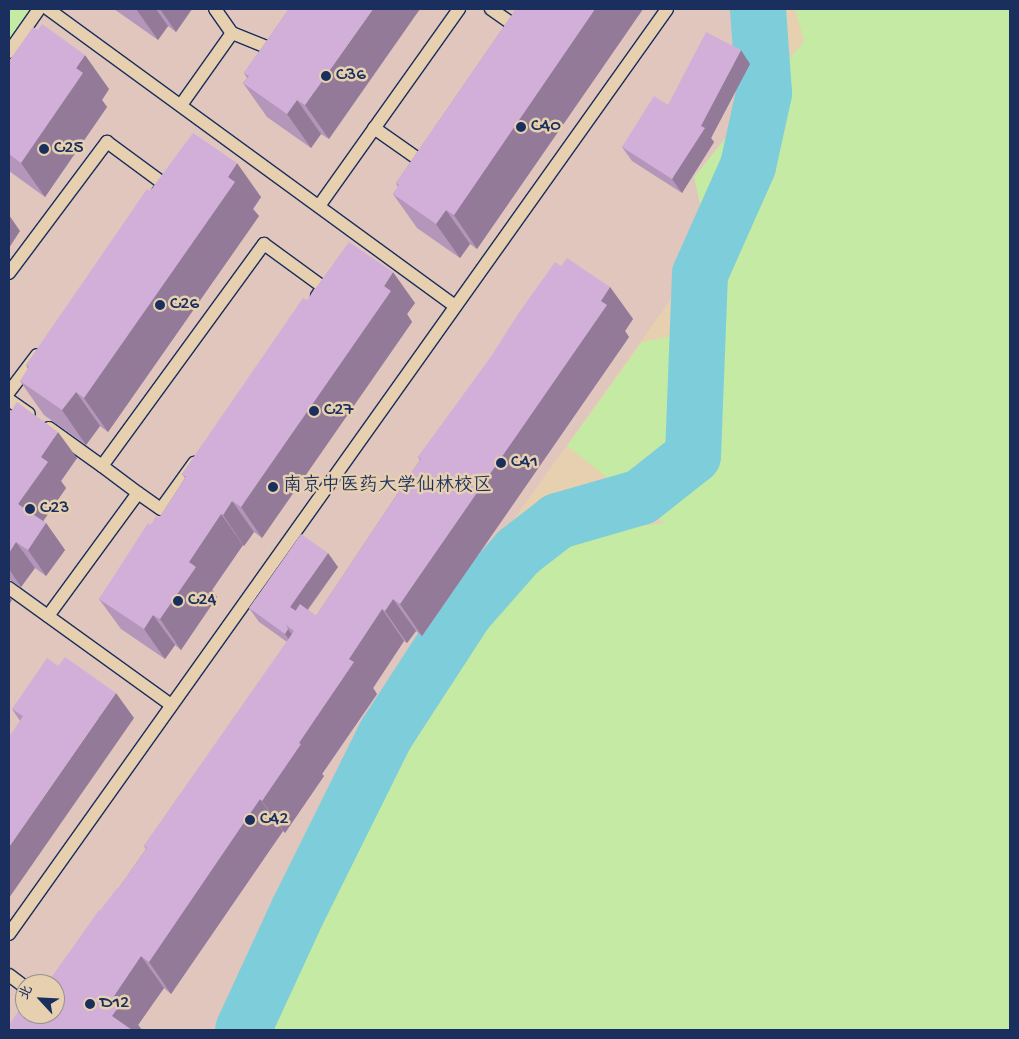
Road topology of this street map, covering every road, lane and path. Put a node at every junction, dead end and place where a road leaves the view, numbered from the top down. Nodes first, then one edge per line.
1 (39, 9) edge
2 (48, 9) edge
3 (215, 9) edge
4 (459, 9) edge
5 (491, 9) edge
6 (667, 9) edge
7 (514, 25) edge
8 (232, 33) junction
9 (284, 36) edge
10 (9, 52) edge
11 (181, 105) junction
12 (374, 128) junction
13 (432, 145) edge
14 (152, 200) edge
15 (318, 206) junction
16 (9, 273) edge
17 (311, 303) edge
18 (455, 306) junction
19 (44, 344) edge
20 (9, 392) edge
21 (9, 400) edge
22 (202, 453) edge
23 (102, 466) junction
24 (138, 492) junction
25 (9, 588) edge
26 (48, 616) junction
27 (171, 706) junction
28 (9, 934) edge

1 - 10 lane
2 - 11 lane
3 - 8 lane
4 - 12 lane
5 - 7 lane
6 - 18 lane
8 - 9 lane
8 - 11 lane
11 - 15 lane
12 - 13 lane
12 - 15 lane
14 - 16 lane
15 - 18 lane
17 - 23 lane
18 - 27 lane
19 - 20 lane
21 - 23 lane
22 - 24 lane
23 - 24 lane
24 - 26 lane
25 - 26 lane
26 - 27 lane
27 - 28 lane

